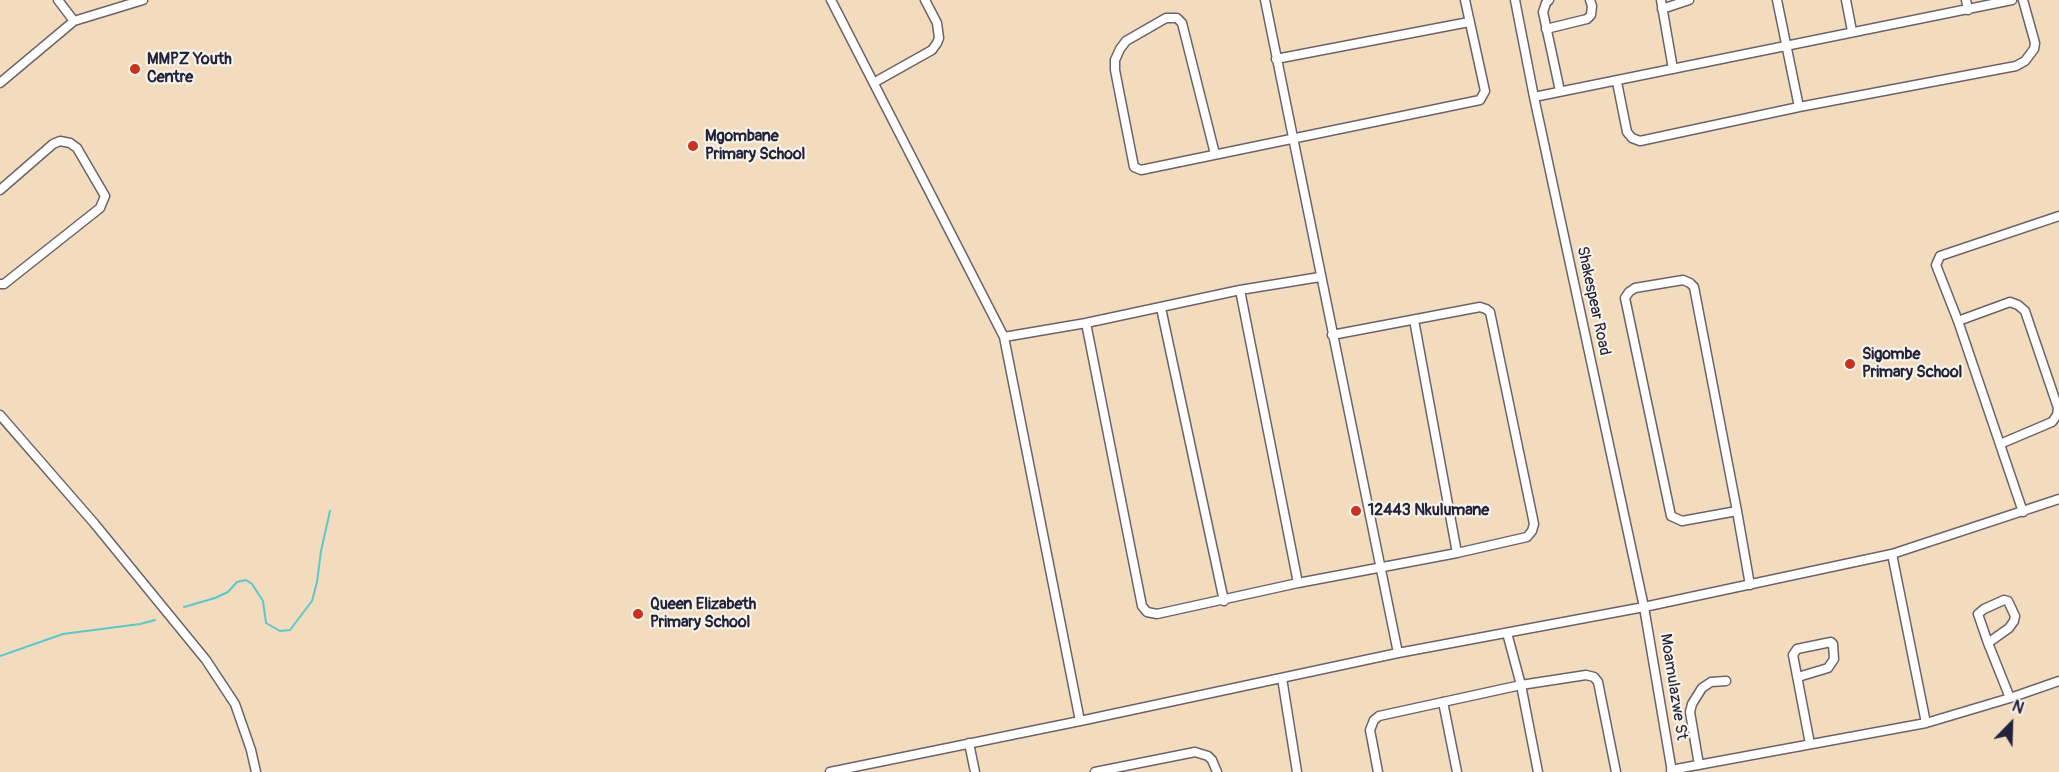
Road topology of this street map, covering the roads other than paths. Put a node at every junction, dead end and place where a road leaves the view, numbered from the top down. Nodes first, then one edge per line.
1 (58, 0) edge
2 (143, 0) edge
3 (831, 0) edge
4 (925, 0) edge
5 (1264, 0) edge
6 (1465, 0) edge
7 (1515, 0) edge
8 (1549, 0) edge
9 (1590, 0) edge
10 (1689, 0) edge
11 (1777, 0) edge
12 (1846, 0) edge
13 (1966, 0) edge
14 (2012, 0) edge
15 (2023, 0) edge
16 (1661, 4) edge
17 (1968, 10) junction
18 (74, 21) junction
19 (1469, 22) junction
20 (1546, 29) junction
21 (1852, 31) junction
22 (1786, 47) junction
23 (1276, 59) junction
24 (1673, 69) junction
25 (875, 82) junction
26 (1617, 82) junction
27 (0, 83) edge
28 (1560, 91) junction
29 (1534, 98) junction
30 (1799, 107) junction
31 (1292, 139) junction
32 (1215, 154) junction
33 (0, 190) edge
34 (2059, 216) edge
35 (1320, 277) junction
36 (0, 284) edge
37 (1240, 290) junction
38 (1161, 308) junction
39 (1414, 320) junction
40 (1958, 321) junction
41 (1086, 323) junction
42 (1332, 335) junction
43 (1004, 337) junction
44 (0, 415) edge
45 (2000, 444) junction
46 (2059, 499) edge
47 (1737, 511) junction
48 (2024, 512) junction
49 (1457, 553) junction
50 (1892, 554) junction
51 (1381, 567) junction
52 (1298, 583) junction
53 (1750, 585) junction
54 (1224, 600) junction
55 (1644, 607) junction
56 (1507, 633) junction
57 (1989, 643) junction
58 (1398, 652) junction
59 (1798, 677) junction
60 (1282, 678) junction
61 (1726, 681) dead end
62 (2059, 681) edge
63 (1521, 685) junction
64 (2010, 698) junction
65 (1443, 702) junction
66 (1080, 721) junction
67 (1926, 723) junction
68 (969, 743) junction
69 (1810, 744) junction
70 (1699, 765) junction
71 (1139, 768) edge
72 (1672, 771) edge
73 (256, 772) edge
74 (830, 772) edge
75 (975, 772) edge
76 (1095, 772) edge
77 (1216, 772) edge
78 (1297, 772) edge
79 (1378, 772) edge
80 (1458, 772) edge
81 (1538, 772) edge
82 (1616, 772) edge

1 - 18 street
2 - 18 street
3 - 25 street
4 - 25 street
5 - 23 street
6 - 19 street
7 - 29 street, Shakespear Road
8 - 20 street
9 - 20 street
10 - 16 street
11 - 22 street
12 - 21 street
13 - 17 street
14 - 17 street
15 - 30 street
16 - 24 street
17 - 21 street
18 - 27 street
19 - 23 street
19 - 31 street
20 - 28 street
21 - 22 street
22 - 24 street
22 - 30 street
23 - 31 street
24 - 26 street
25 - 43 street
26 - 28 street
26 - 30 street
28 - 29 street
29 - 55 street, Shakespear Road
31 - 32 street
31 - 35 street
32 - 32 street
33 - 36 street
34 - 40 street
35 - 37 street
35 - 42 street
37 - 38 street
37 - 52 street
38 - 41 street
38 - 54 street
39 - 42 street
39 - 49 street
39 - 49 street
40 - 45 street
40 - 45 street
41 - 43 street
41 - 54 street
42 - 51 street
43 - 66 street
44 - 73 street
45 - 48 street
46 - 48 street
47 - 47 street
47 - 53 street
48 - 50 street
49 - 51 street
50 - 53 street
50 - 67 street
51 - 52 street
51 - 58 street
52 - 54 street
53 - 55 street
55 - 56 street
55 - 72 street, Moamulazwe St
56 - 58 street
56 - 63 street
57 - 57 street
57 - 64 street
58 - 60 street
59 - 59 street
59 - 69 street
60 - 66 street
60 - 78 street
61 - 70 street
62 - 64 street
63 - 65 street
63 - 81 street
63 - 82 street
64 - 67 street
65 - 79 street
65 - 80 street
66 - 68 street
67 - 69 street
68 - 74 street
68 - 75 street
69 - 70 street
70 - 72 street
71 - 76 street
71 - 77 street

